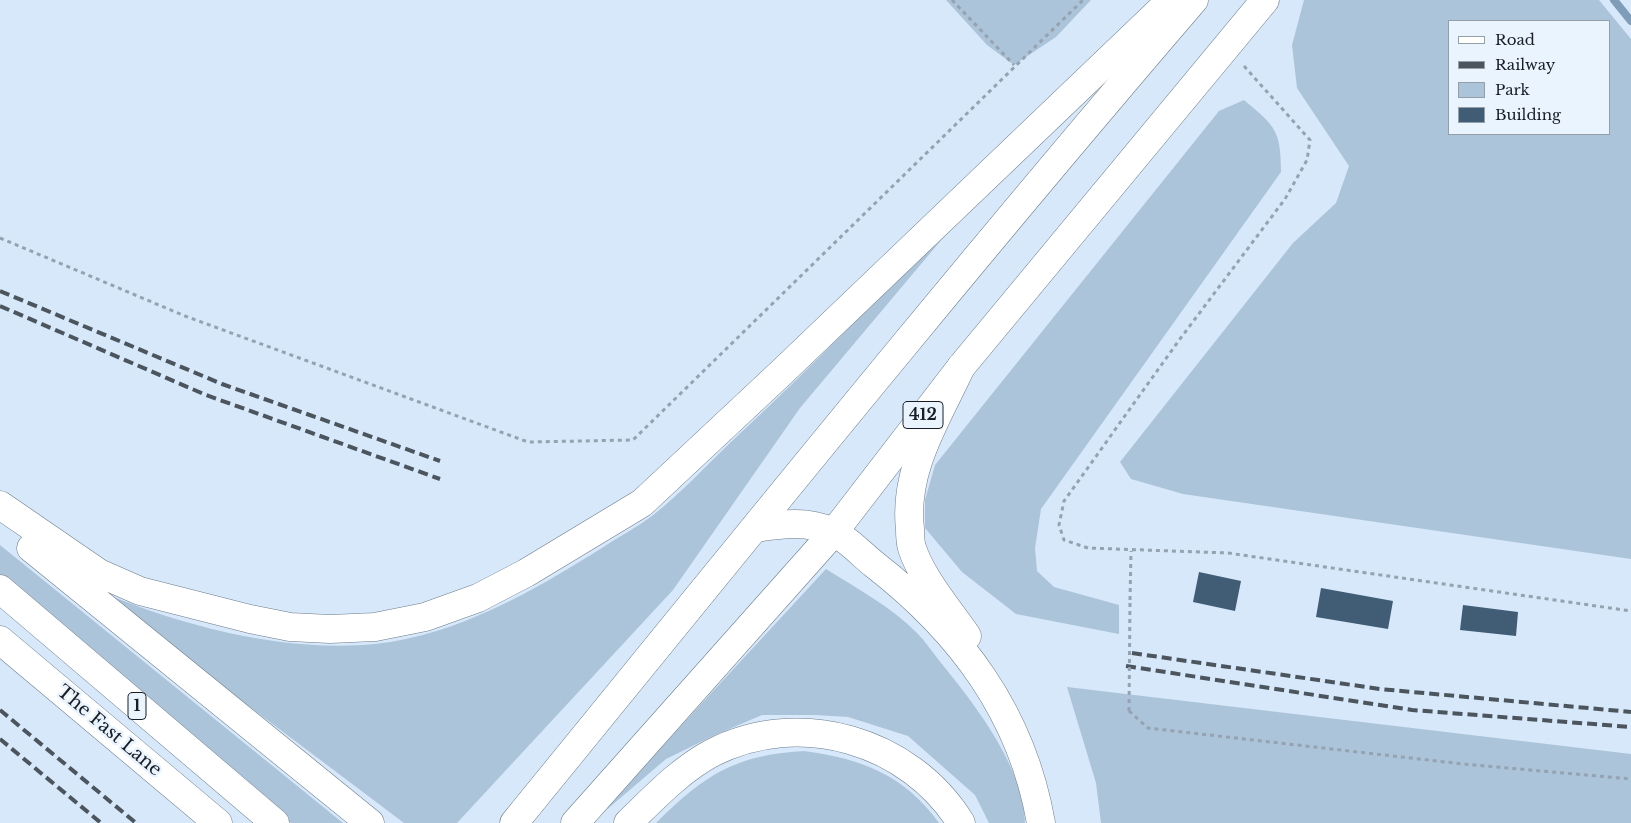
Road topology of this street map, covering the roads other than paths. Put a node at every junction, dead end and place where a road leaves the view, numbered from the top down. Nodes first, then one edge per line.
1 (1171, 0) edge
2 (1194, 0) edge
3 (1265, 0) edge
4 (961, 367) junction
5 (0, 505) edge
6 (0, 523) edge
7 (755, 528) junction
8 (834, 532) junction
9 (0, 589) edge
10 (0, 640) edge
11 (1001, 707) junction
12 (218, 823) edge
13 (275, 823) edge
14 (370, 823) edge
15 (514, 823) edge
16 (575, 823) edge
17 (628, 823) edge
18 (961, 823) edge
19 (1041, 823) edge

1 - 5 main road
2 - 7 main road
3 - 4 main road, 412
4 - 8 main road, 412
4 - 11 main road
6 - 14 main road
7 - 8 main road
7 - 15 main road
8 - 11 main road
8 - 16 main road, 412
9 - 13 main road, 1
10 - 12 main road, The Fast Lane / 1
11 - 19 main road
17 - 18 main road

